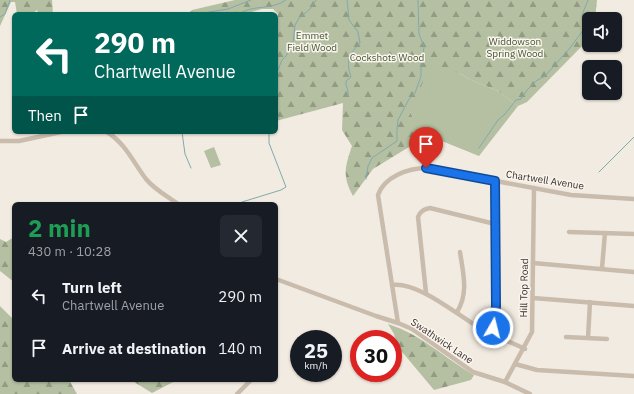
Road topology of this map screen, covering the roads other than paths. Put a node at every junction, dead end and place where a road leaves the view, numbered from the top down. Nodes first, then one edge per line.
1 (51, 134) edge
2 (109, 134) edge
3 (0, 141) edge
4 (495, 181) junction
5 (534, 188) junction
6 (634, 200) edge
7 (175, 202) edge
8 (495, 224) junction
9 (569, 232) dead end
10 (605, 233) junction
11 (634, 234) edge
12 (460, 252) dead end
13 (533, 263) junction
14 (602, 268) junction
15 (634, 272) edge
16 (278, 280) edge
17 (392, 285) junction
18 (426, 294) junction
19 (533, 298) junction
20 (590, 302) junction
21 (634, 306) edge
22 (457, 312) junction
23 (398, 322) junction
24 (491, 334) junction
25 (566, 337) dead end
26 (588, 338) junction
27 (607, 339) dead end
28 (524, 349) junction
29 (515, 364) junction
30 (634, 376) edge
31 (249, 382) edge
32 (505, 382) junction
33 (237, 394) edge
34 (530, 394) edge

1 - 3 street
2 - 7 street
4 - 5 street, Chartwell Avenue
4 - 8 street
4 - 17 street, Chartwell Avenue
5 - 6 street, Chartwell Avenue
5 - 13 street, Hill Top Road
8 - 18 street
8 - 24 street
9 - 10 street
10 - 11 street
10 - 14 street
12 - 22 street
13 - 14 street
13 - 19 street, Hill Top Road
14 - 15 street
16 - 23 street, Swathwick Lane
17 - 18 street
17 - 23 street, Chartwell Avenue
18 - 22 street
19 - 20 street
19 - 28 street, Hill Top Road
20 - 21 street
20 - 26 street
22 - 24 street
23 - 32 street, Swathwick Lane
24 - 28 street
25 - 26 street
26 - 27 street
28 - 29 street, Hill Top Road
29 - 30 street
29 - 32 street, Hill Top Road
31 - 33 street
32 - 34 street, Swathwick Lane

